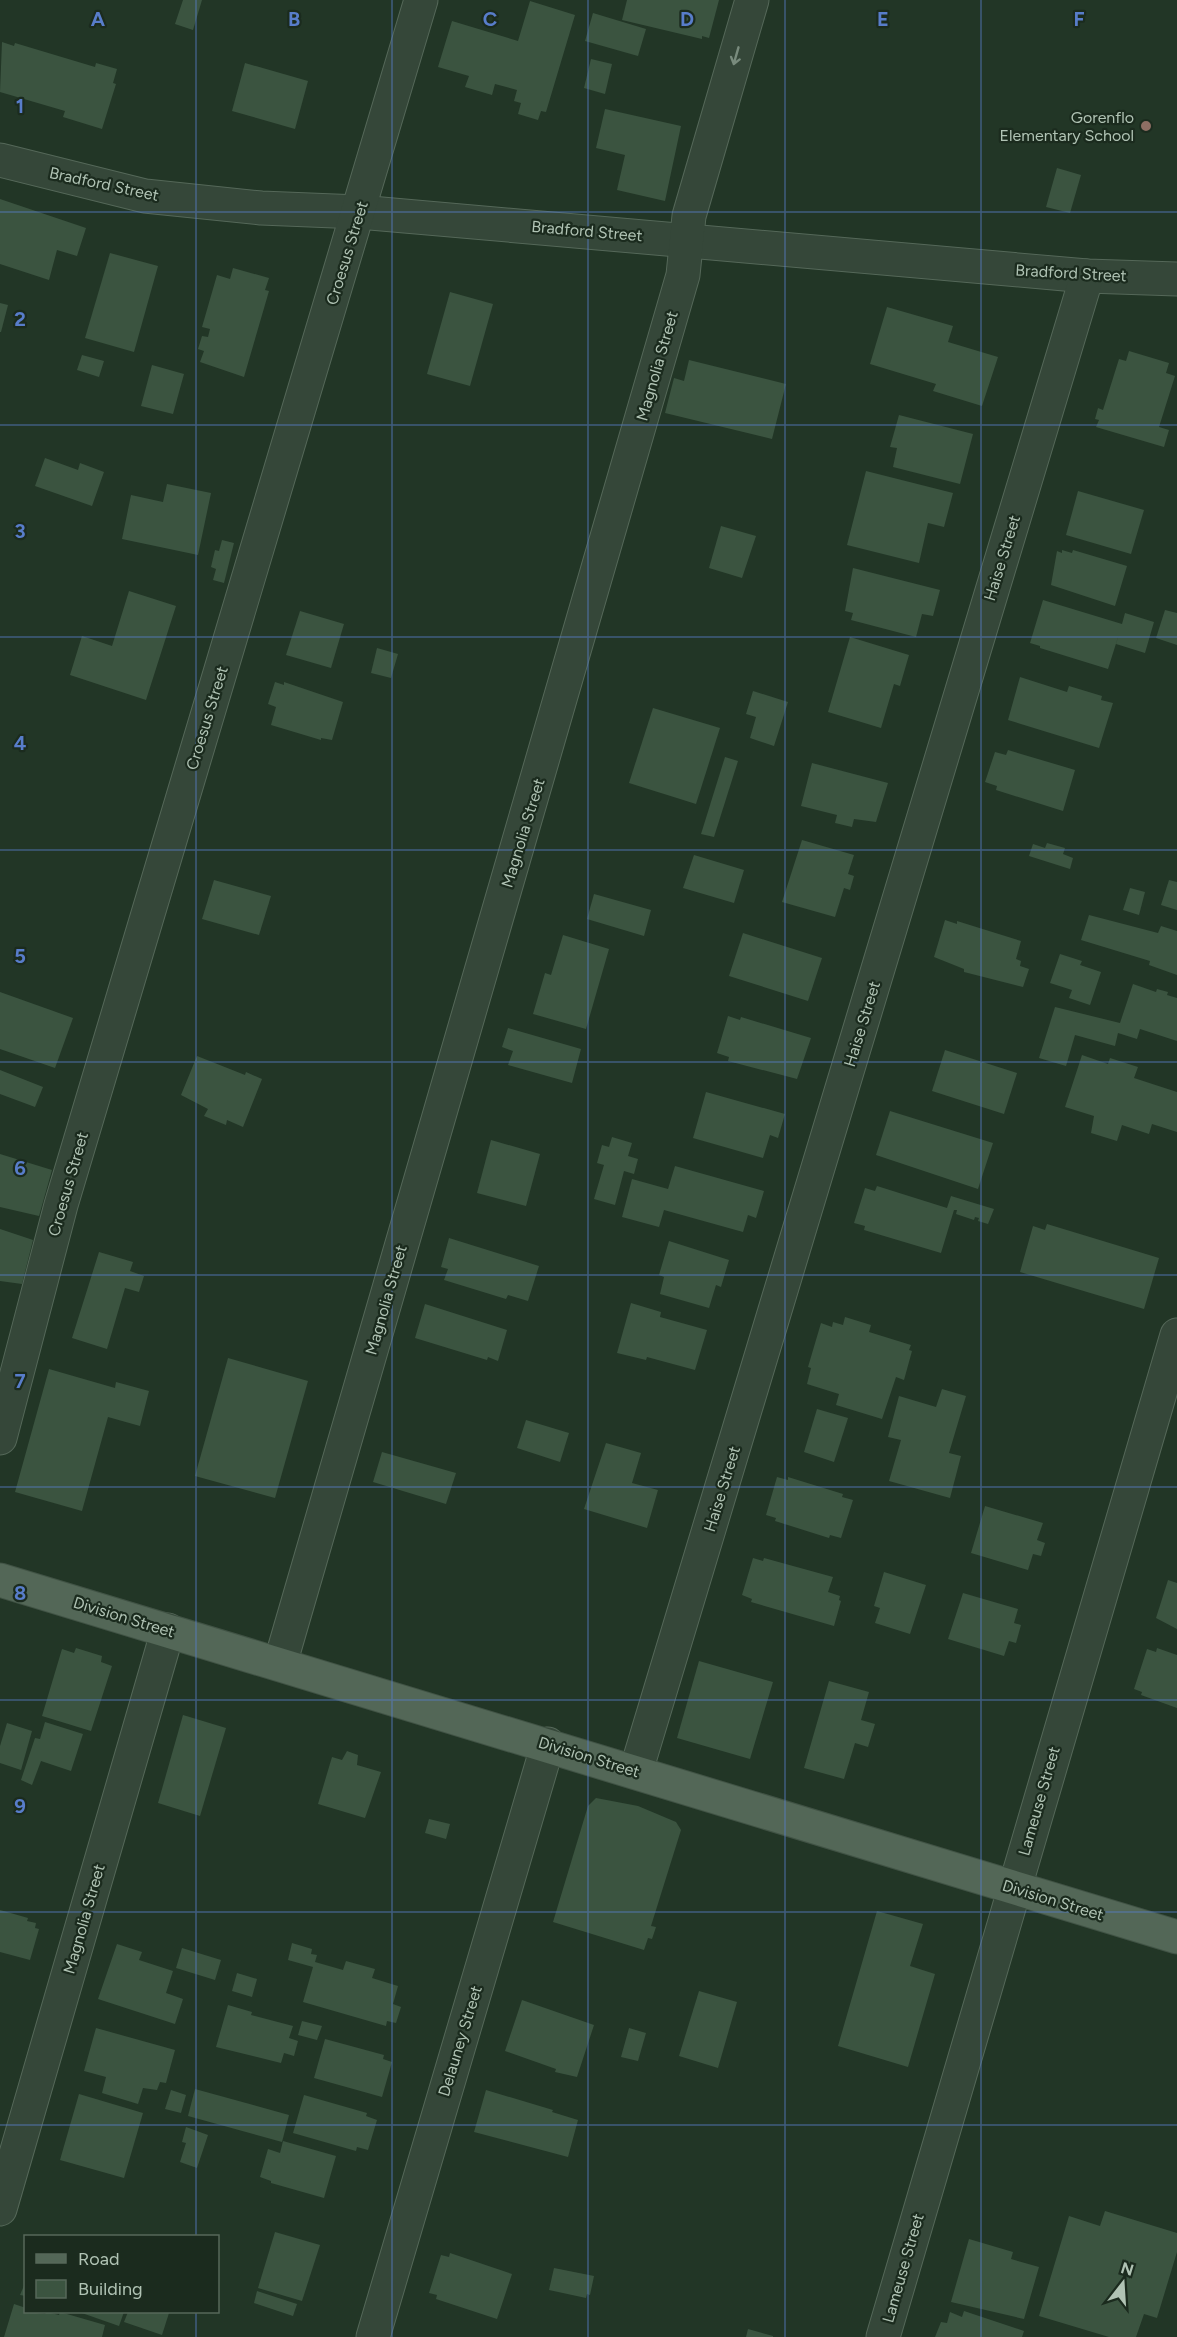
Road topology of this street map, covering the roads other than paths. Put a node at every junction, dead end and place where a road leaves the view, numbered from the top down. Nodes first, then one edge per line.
1 (421, 0) edge
2 (752, 0) edge
3 (0, 160) edge
4 (359, 212) junction
5 (688, 240) junction
6 (1087, 276) junction
7 (1177, 279) edge
8 (1177, 1335) edge
9 (0, 1438) edge
10 (0, 1580) edge
11 (168, 1630) junction
12 (280, 1664) junction
13 (548, 1744) junction
14 (636, 1771) junction
15 (1014, 1888) junction
16 (1177, 1937) edge
17 (0, 2209) edge
18 (373, 2337) edge
19 (883, 2337) edge

1 - 4 street, Croesus Street
2 -> 5 street, Magnolia Street
3 - 4 street, Bradford Street
4 - 5 street, Bradford Street
4 - 9 street, Croesus Street
5 - 6 street, Bradford Street
5 - 12 street, Magnolia Street
6 - 7 street, Bradford Street
6 - 14 street, Haise Street
8 - 15 street, Lameuse Street
10 - 11 main road, Division Street
11 - 12 main road, Division Street
11 - 17 street, Magnolia Street
12 - 13 main road, Division Street
13 - 14 main road, Division Street
13 - 18 street, Delauney Street
14 - 15 main road, Division Street
15 - 16 main road, Division Street
15 - 19 street, Lameuse Street

